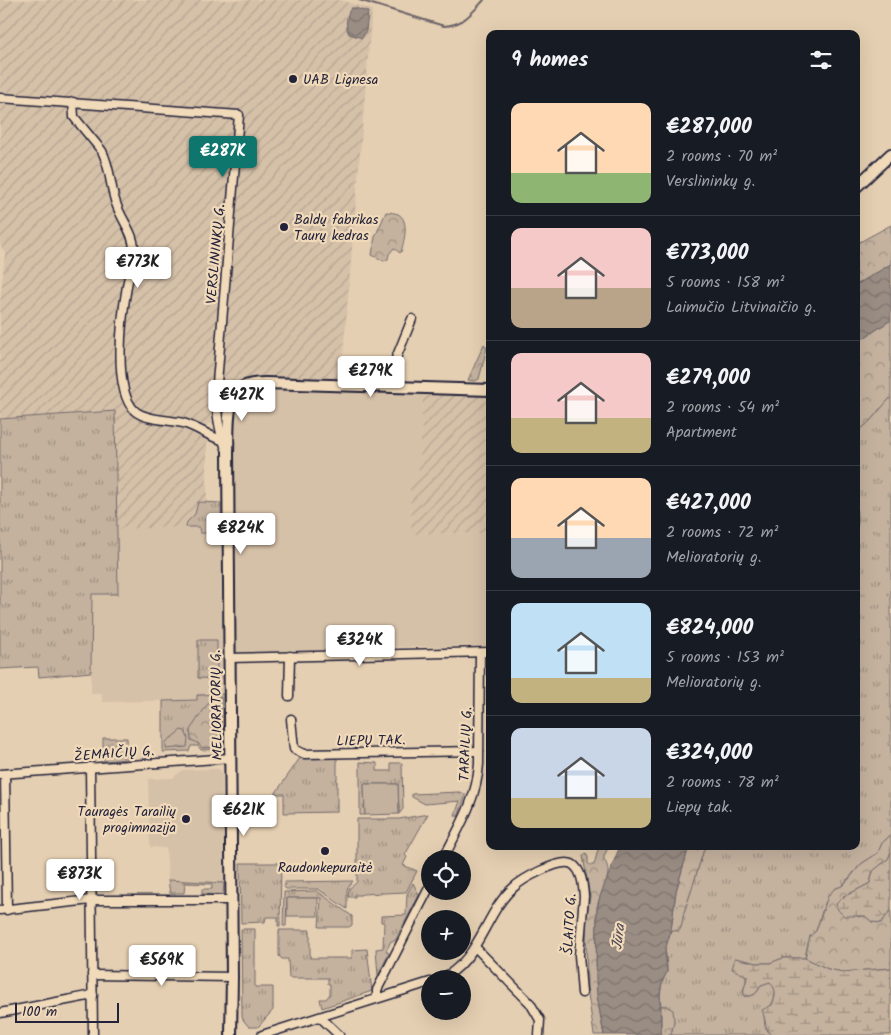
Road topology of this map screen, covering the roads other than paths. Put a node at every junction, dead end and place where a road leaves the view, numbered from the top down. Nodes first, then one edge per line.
1 (0, 98) edge
2 (74, 102) junction
3 (891, 154) edge
4 (860, 184) edge
5 (412, 319) dead end
6 (386, 386) junction
7 (486, 390) edge
8 (222, 440) junction
9 (228, 453) junction
10 (486, 652) edge
11 (480, 653) junction
12 (290, 656) junction
13 (229, 658) junction
14 (289, 696) dead end
15 (291, 719) dead end
16 (479, 751) junction
17 (231, 758) junction
18 (90, 767) junction
19 (3, 774) edge
20 (448, 850) edge
21 (91, 900) junction
22 (232, 900) junction
23 (423, 900) edge
24 (3, 910) edge
25 (475, 947) junction
26 (453, 970) edge
27 (92, 975) junction
28 (232, 977) junction
29 (421, 985) edge
30 (582, 993) dead end
31 (93, 995) junction
32 (377, 998) junction
33 (0, 1013) edge
34 (320, 1017) junction
35 (93, 1035) edge
36 (231, 1035) edge
37 (262, 1035) edge
38 (339, 1035) edge
39 (539, 1035) edge

1 - 2 street, VERSLININKŲ G.
2 - 8 street
2 - 8 street, VERSLININKŲ G.
3 - 4 main road
5 - 6 street
6 - 7 main road
6 - 9 main road, MELIORATORIŲ G.
8 - 9 street, VERSLININKŲ G.
9 - 13 main road, MELIORATORIŲ G.
10 - 11 street
11 - 12 street
11 - 16 street, TARAILIŲ G.
12 - 13 street
12 - 14 street
13 - 17 main road, MELIORATORIŲ G.
15 - 16 street, LIEPŲ TAK.
16 - 20 street, TARAILIŲ G.
17 - 18 street, ŽEMAIČIŲ G.
17 - 22 main road, MELIORATORIŲ G.
18 - 19 street, ŽEMAIČIŲ G.
18 - 21 street
19 - 24 street
21 - 22 street
21 - 24 street
21 - 27 street
22 - 28 main road, MELIORATORIŲ G.
23 - 32 street
25 - 26 street, ŠLAITO G.
25 - 30 street, ŠLAITO G.
25 - 39 street
27 - 28 street
27 - 31 street
28 - 36 main road, MELIORATORIŲ G.
29 - 32 street
31 - 33 street
31 - 35 street
32 - 34 street
34 - 37 street
34 - 38 street

